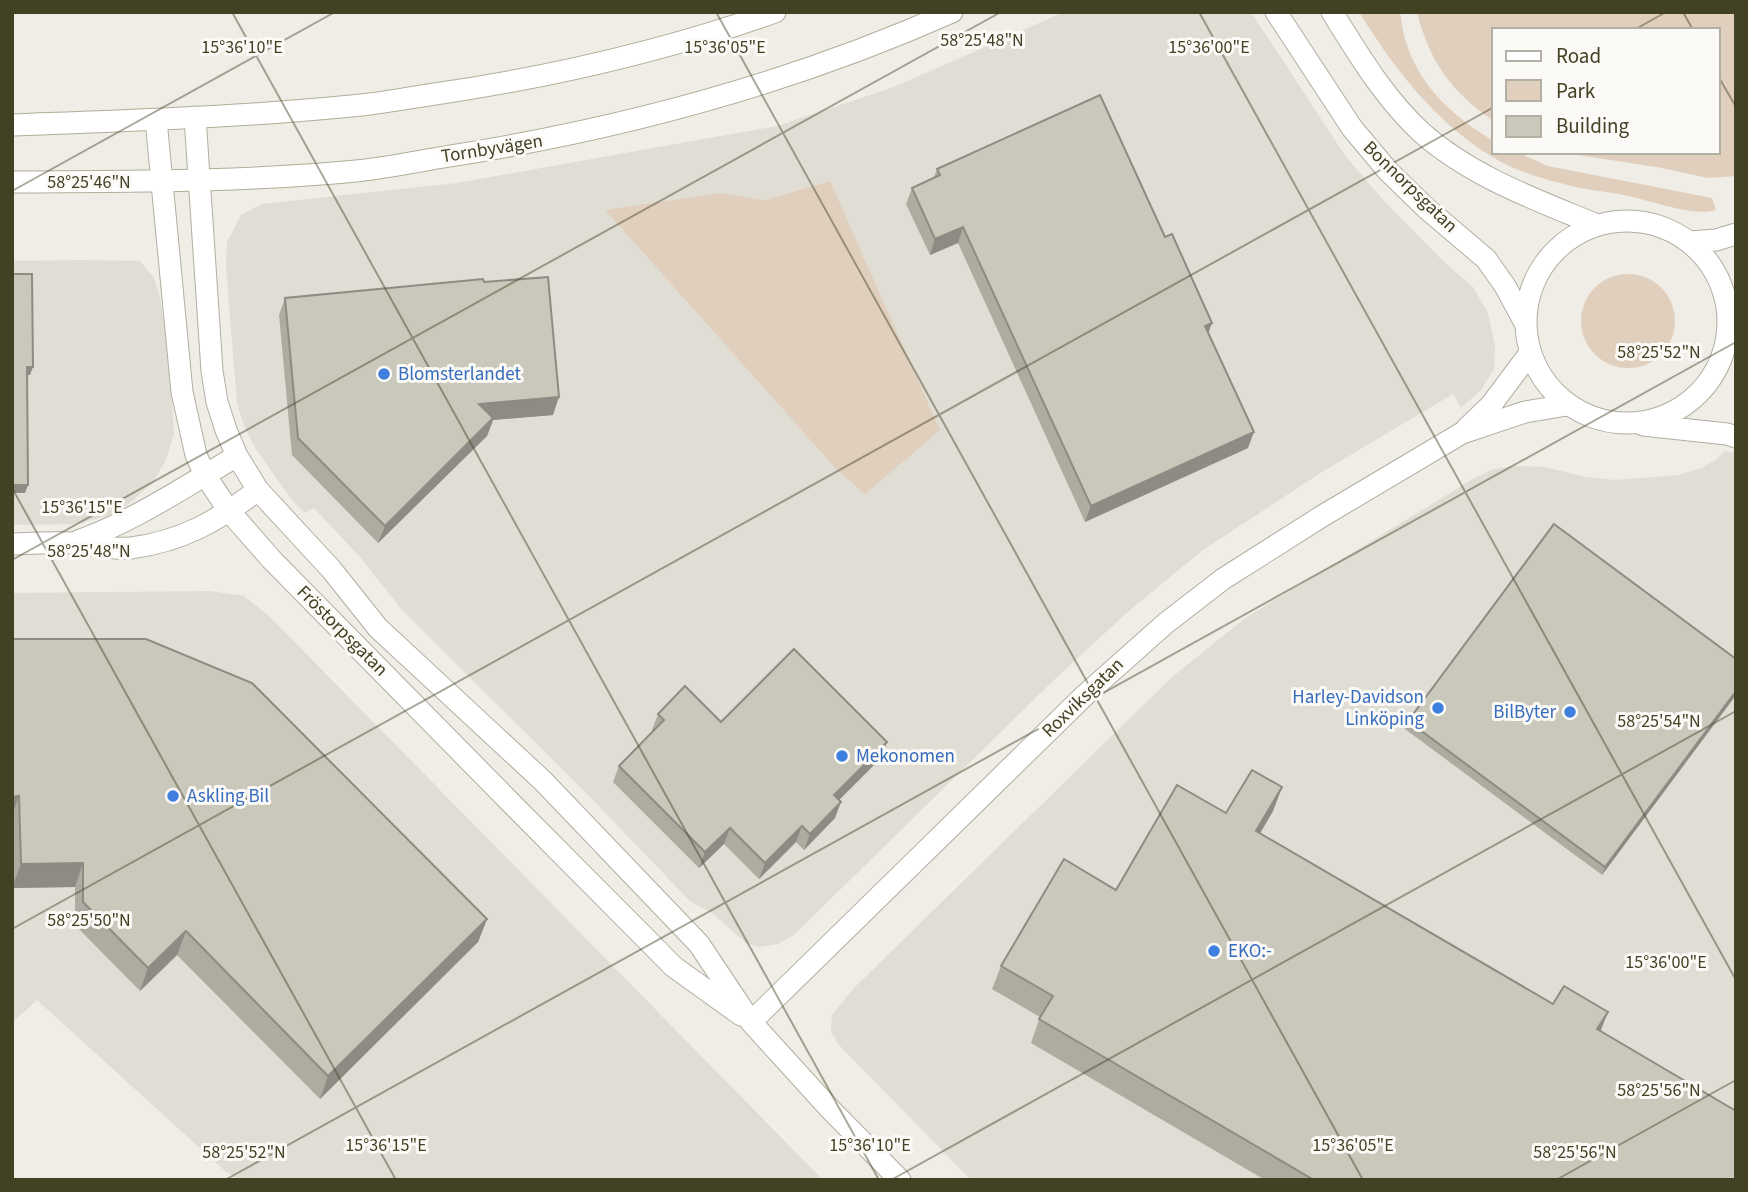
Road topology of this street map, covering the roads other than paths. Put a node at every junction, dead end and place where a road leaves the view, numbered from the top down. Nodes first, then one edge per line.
1 (775, 12) edge
2 (952, 12) edge
3 (966, 12) edge
4 (1276, 12) edge
5 (1332, 12) edge
6 (915, 29) junction
7 (195, 117) junction
8 (156, 120) junction
9 (12, 125) edge
10 (200, 180) junction
11 (161, 181) junction
12 (12, 182) edge
13 (1597, 225) junction
14 (1736, 234) edge
15 (1690, 242) junction
16 (1731, 322) edge
17 (1525, 323) junction
18 (1530, 354) junction
19 (1736, 357) edge
20 (1567, 405) junction
21 (1627, 424) junction
22 (1462, 433) junction
23 (1736, 437) edge
24 (237, 456) junction
25 (205, 475) junction
26 (258, 490) junction
27 (229, 512) junction
28 (73, 543) junction
29 (12, 544) edge
30 (751, 1022) junction
31 (900, 1180) edge

1 - 7 street
2 - 6 street, Tornbyvägen
3 - 6 street
4 - 17 street, Bonnorpsgatan
5 - 13 street
6 - 10 street, Tornbyvägen
7 - 8 street
7 - 10 street, Fröstorpsgatan
8 - 9 street
8 - 11 street, Fröstorpsgatan
10 - 11 street, Tornbyvägen
10 - 24 street, Fröstorpsgatan
11 - 12 street, Tornbyvägen
11 - 25 street, Fröstorpsgatan
13 - 15 street
13 - 17 street
14 - 15 street
15 - 16 street
16 - 19 street
16 - 21 street
17 - 18 street
18 - 20 street
18 - 22 street, Roxviksgatan
20 - 21 street
20 - 22 street, Roxviksgatan
21 - 23 street
22 - 30 street, Roxviksgatan
24 - 25 street
24 - 26 street, Fröstorpsgatan
25 - 27 street, Fröstorpsgatan
25 - 28 street
26 - 27 street
26 - 30 street, Fröstorpsgatan
27 - 28 street
27 - 30 street, Fröstorpsgatan
28 - 29 street
30 - 31 street, Fröstorpsgatan

